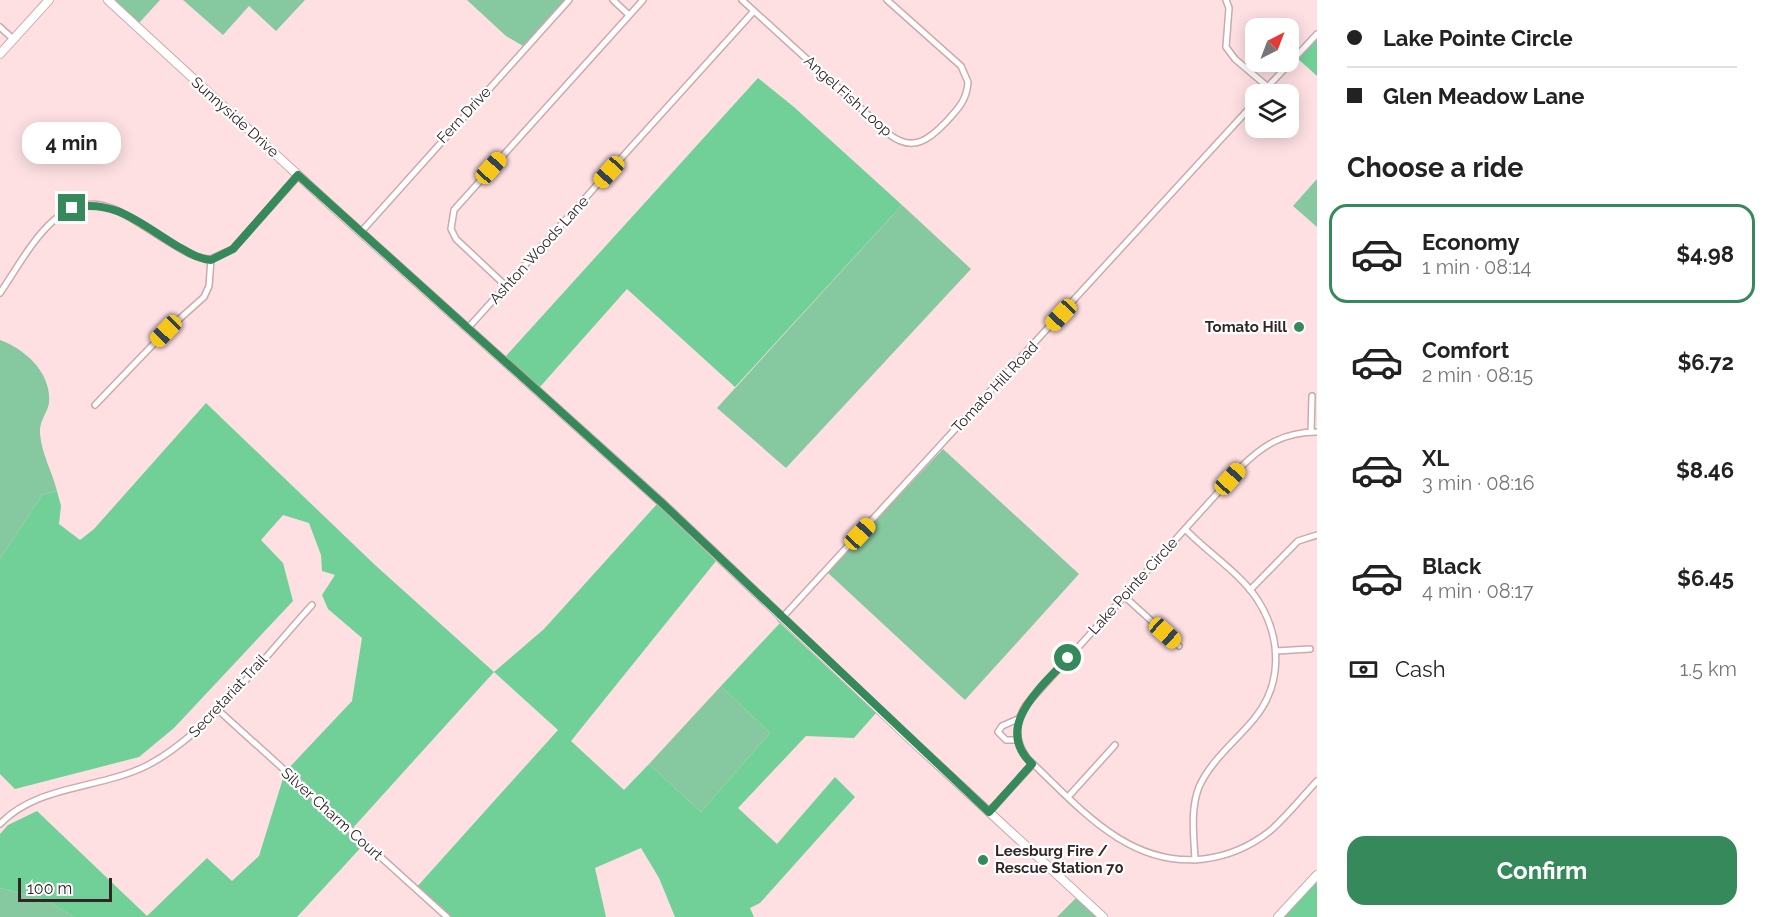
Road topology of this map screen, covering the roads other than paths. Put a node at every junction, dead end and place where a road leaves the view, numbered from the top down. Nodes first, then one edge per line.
1 (49, 0) edge
2 (108, 0) edge
3 (569, 0) edge
4 (613, 0) edge
5 (643, 0) edge
6 (742, 0) edge
7 (887, 0) edge
8 (1226, 0) edge
9 (754, 11) junction
10 (629, 15) junction
11 (0, 27) edge
12 (1317, 34) edge
13 (13, 39) junction
14 (0, 54) edge
15 (1265, 84) edge
16 (1271, 84) edge
17 (1245, 113) edge
18 (298, 175) junction
19 (361, 232) junction
20 (211, 260) junction
21 (506, 286) junction
22 (0, 293) edge
23 (468, 328) junction
24 (1312, 396) dead end
25 (95, 405) dead end
26 (1314, 432) edge
27 (1185, 529) junction
28 (1317, 535) edge
29 (1250, 590) junction
30 (1124, 596) junction
31 (312, 605) dead end
32 (782, 619) junction
33 (1179, 646) dead end
34 (1310, 649) dead end
35 (1276, 651) junction
36 (217, 709) junction
37 (1018, 719) junction
38 (1018, 740) junction
39 (1115, 746) dead end
40 (1032, 764) junction
41 (1317, 781) edge
42 (1068, 796) junction
43 (989, 812) junction
44 (0, 824) edge
45 (1195, 860) junction
46 (1317, 874) edge
47 (447, 917) edge
48 (1103, 917) edge
49 (1278, 917) edge

1 - 13 street
2 - 18 street, Sunnyside Drive
3 - 19 street, Fern Drive
4 - 10 street
5 - 10 street
6 - 9 street, Angel Fish Loop
7 - 9 street, Angel Fish Loop
8 - 15 street
9 - 21 street, Ashton Woods Lane
10 - 21 street
11 - 13 street
12 - 16 street
13 - 14 street
17 - 32 street, Tomato Hill Road
18 - 19 street, Sunnyside Drive
18 - 20 street
19 - 23 street, Sunnyside Drive
20 - 22 street
20 - 25 street
21 - 23 street, Ashton Woods Lane
23 - 32 street, Sunnyside Drive
24 - 26 street
26 - 27 street, Lake Pointe Circle
27 - 29 street
27 - 30 street, Lake Pointe Circle
28 - 29 street
29 - 35 street
30 - 33 street
30 - 37 street, Lake Pointe Circle
31 - 36 street, Secretariat Trail
32 - 43 street, Sunnyside Drive
34 - 35 street
35 - 45 street
36 - 44 street, Secretariat Trail
36 - 47 street, Silver Charm Court
37 - 38 street
37 - 38 street, Lake Pointe Circle
38 - 40 street
39 - 42 street
40 - 42 street
40 - 43 street
41 - 45 street
42 - 45 street
43 - 48 street, Sunnyside Drive
46 - 49 street

